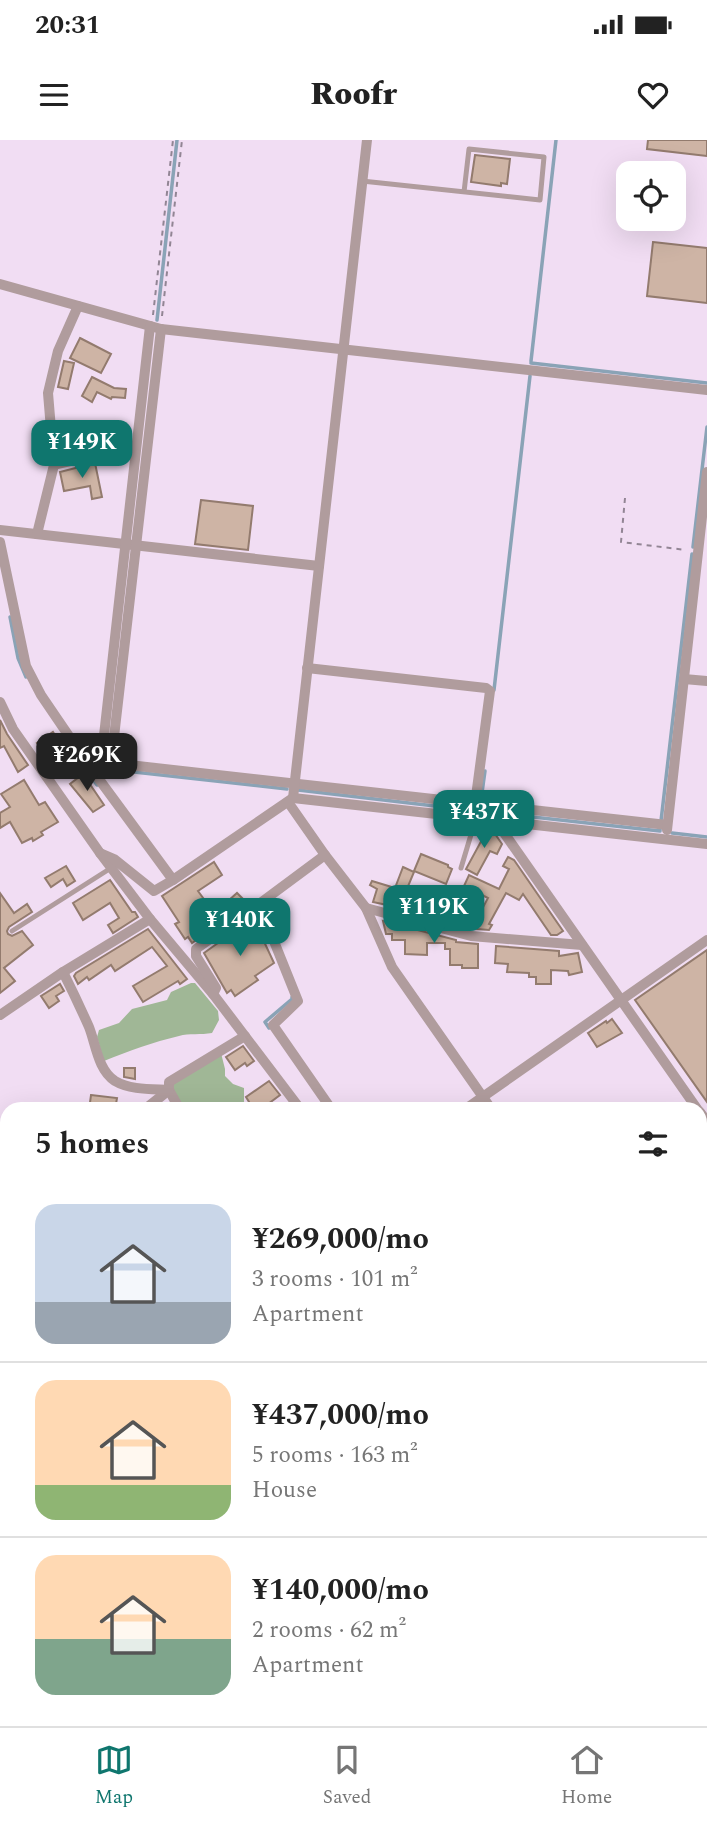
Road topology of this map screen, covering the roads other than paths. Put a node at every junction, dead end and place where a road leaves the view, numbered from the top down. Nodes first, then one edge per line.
1 (367, 140) edge
2 (362, 181) junction
3 (464, 192) junction
4 (0, 284) edge
5 (78, 306) junction
6 (154, 327) junction
7 (343, 349) junction
8 (707, 390) edge
9 (136, 446) junction
10 (54, 465) junction
11 (707, 472) edge
12 (0, 530) edge
13 (37, 534) junction
14 (0, 542) edge
15 (131, 545) junction
16 (319, 566) junction
17 (307, 668) junction
18 (684, 679) junction
19 (707, 681) edge
20 (0, 702) edge
21 (101, 764) junction
22 (295, 784) junction
23 (291, 800) junction
24 (475, 804) junction
25 (475, 818) junction
26 (495, 820) junction
27 (667, 825) junction
28 (666, 840) junction
29 (707, 844) edge
30 (100, 853) junction
31 (325, 855) junction
32 (111, 868) junction
33 (461, 868) dead end
34 (173, 880) junction
35 (259, 904) junction
36 (366, 908) junction
37 (150, 919) junction
38 (12, 931) dead end
39 (707, 940) edge
40 (582, 945) junction
41 (63, 972) junction
42 (213, 994) junction
43 (622, 1000) junction
44 (0, 1015) edge
45 (245, 1036) junction
46 (169, 1090) junction
47 (483, 1096) junction
48 (154, 1102) edge
49 (176, 1102) edge
50 (296, 1102) edge
51 (326, 1102) edge
52 (475, 1102) edge
53 (487, 1102) edge
54 (693, 1102) edge

1 - 2 street
2 - 3 lane
2 - 7 street
3 - 3 lane
4 - 5 street
5 - 6 street
5 - 10 street
6 - 7 street
6 - 9 street
6 - 15 street
7 - 8 street
7 - 16 street
9 - 10 street
9 - 15 street
10 - 13 street
11 - 18 street
12 - 13 street
13 - 15 street
14 - 21 street
15 - 16 street
15 - 21 street
16 - 17 street
17 - 22 street
17 - 24 street
18 - 19 street
18 - 27 street
20 - 30 street
21 - 22 street
21 - 34 street
22 - 23 street
22 - 24 street
23 - 25 street
23 - 31 street
23 - 34 street
24 - 27 street
25 - 26 street
25 - 33 lane
26 - 28 street
26 - 40 street
27 - 28 street
28 - 29 street
30 - 32 street
30 - 34 street
31 - 35 street
31 - 36 street
32 - 37 street
32 - 38 lane
35 - 42 street
35 - 51 street
36 - 40 street
36 - 47 street
37 - 41 street
37 - 42 street
39 - 43 street
40 - 43 street
41 - 44 street
41 - 46 street
42 - 45 street
43 - 47 street
43 - 54 street
45 - 46 street
45 - 50 street
46 - 48 street
46 - 49 street
47 - 52 street
47 - 53 street

